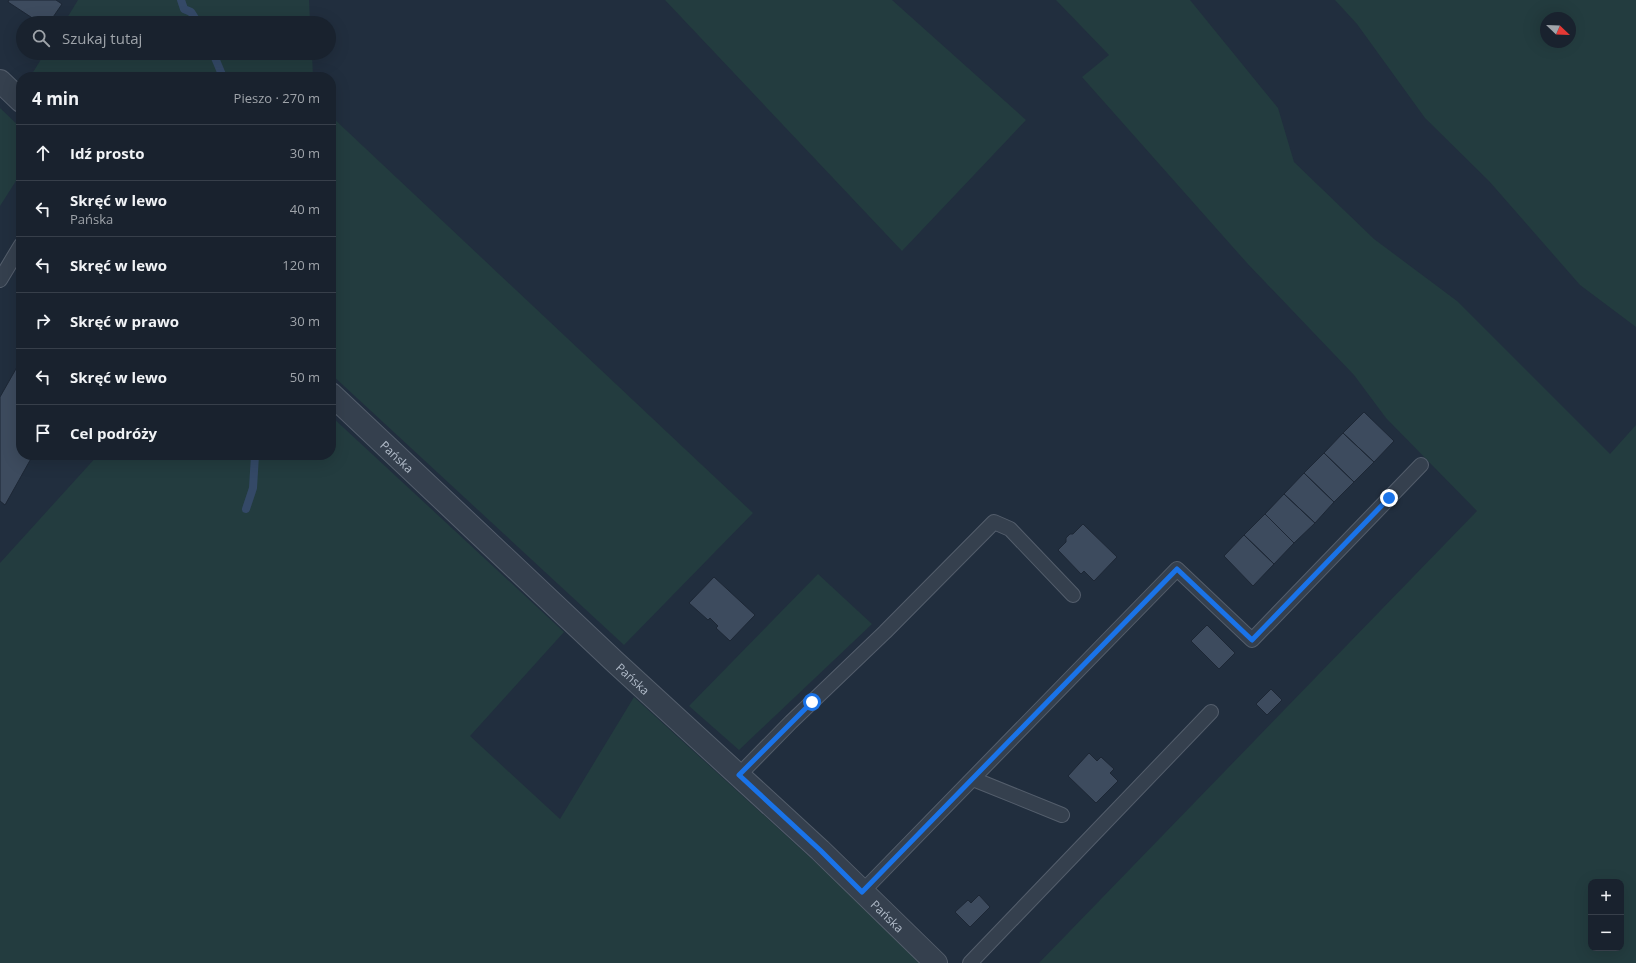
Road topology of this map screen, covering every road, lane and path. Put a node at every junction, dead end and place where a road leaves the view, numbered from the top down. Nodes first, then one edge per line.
1 (0, 81) edge
2 (16, 96) edge
3 (16, 253) edge
4 (0, 280) edge
5 (336, 399) edge
6 (1421, 465) dead end
7 (1073, 595) dead end
8 (1211, 712) dead end
9 (739, 775) junction
10 (973, 778) junction
11 (1062, 815) dead end
12 (862, 892) junction
13 (936, 963) edge
14 (970, 963) edge

1 - 2 street
3 - 4 lane
5 - 9 street, Pańska
6 - 10 lane
7 - 9 lane
8 - 14 lane
9 - 12 street, Pańska
10 - 11 lane
10 - 12 lane
12 - 13 street, Pańska

